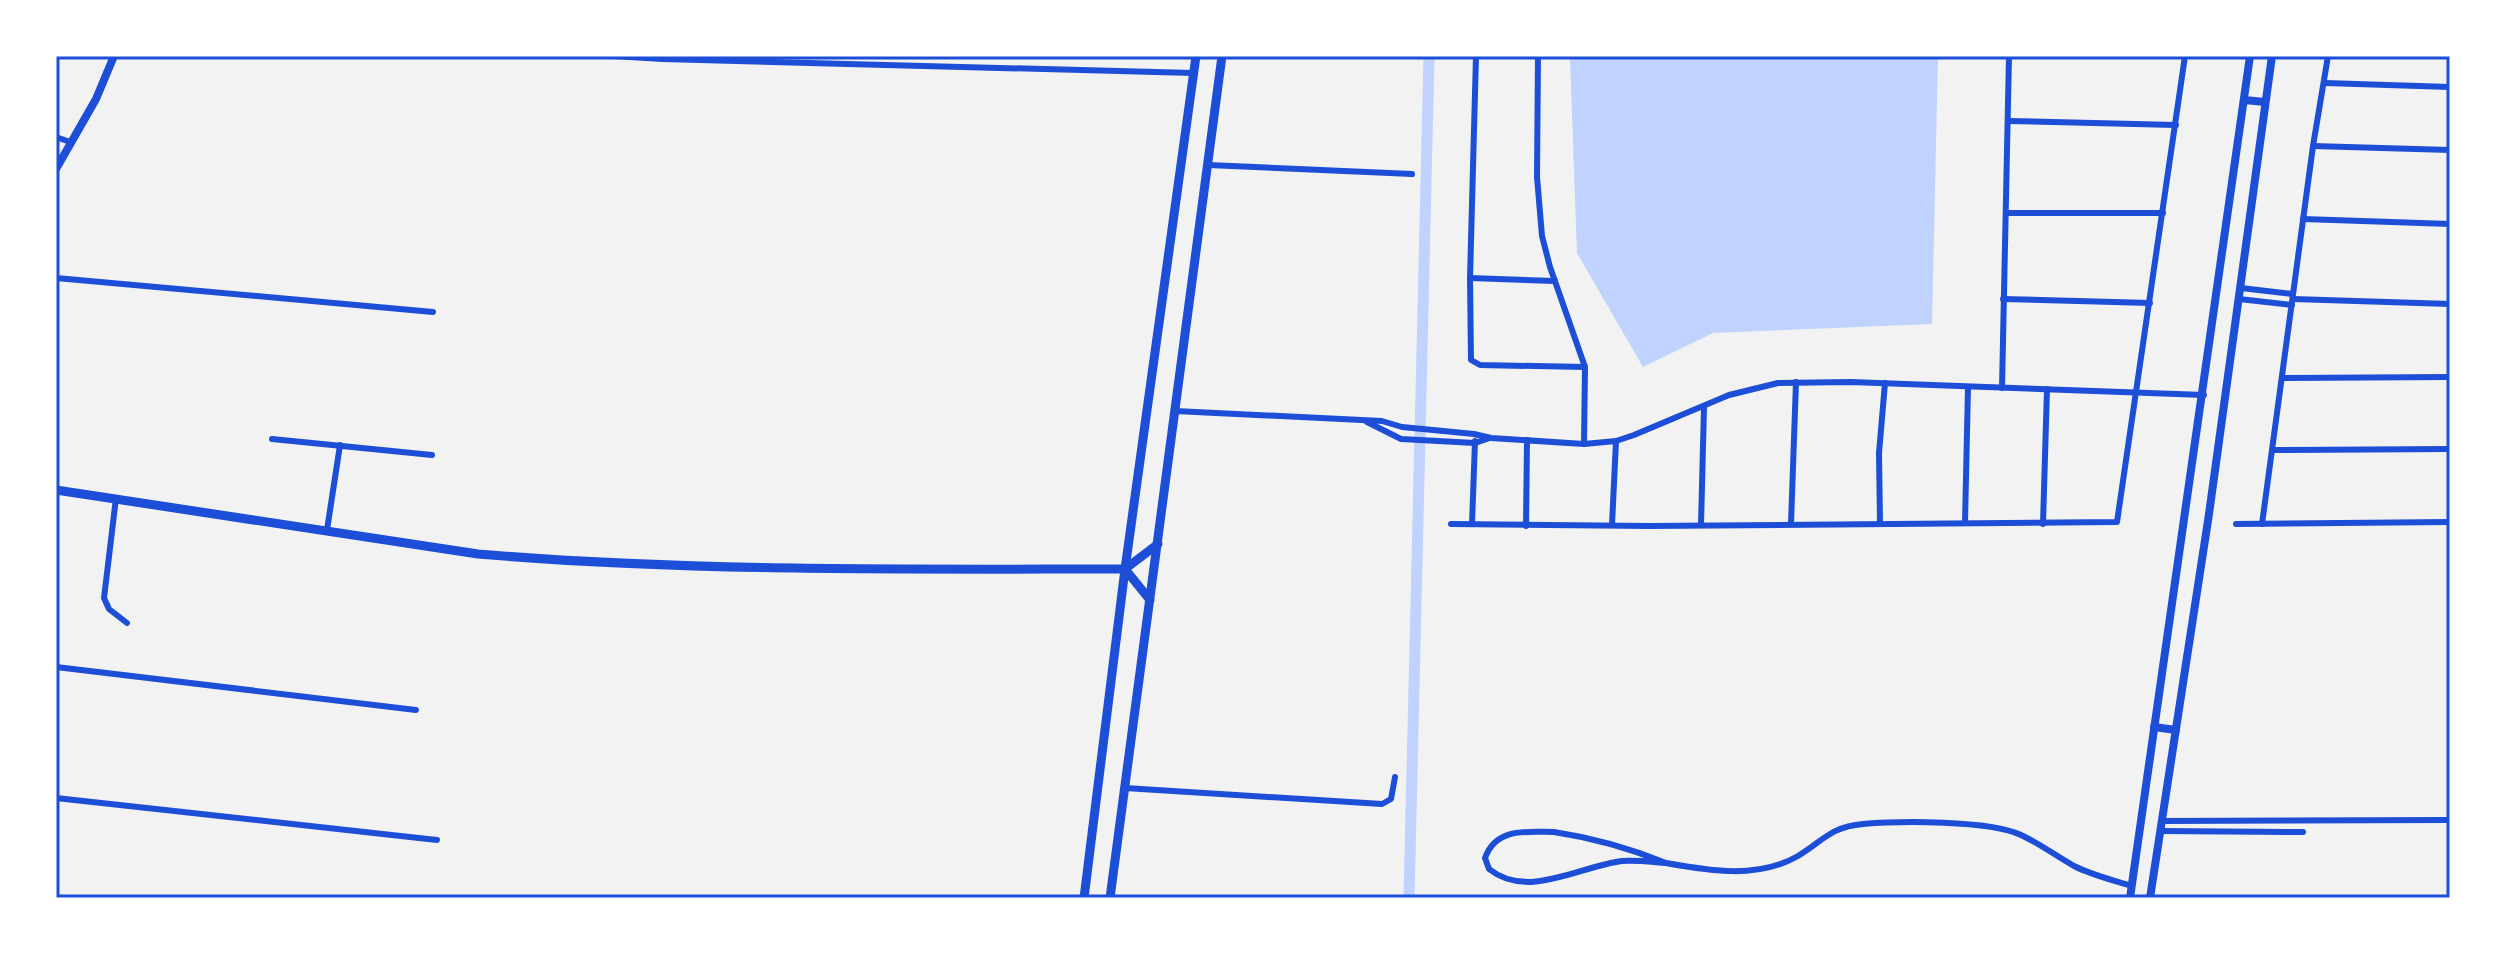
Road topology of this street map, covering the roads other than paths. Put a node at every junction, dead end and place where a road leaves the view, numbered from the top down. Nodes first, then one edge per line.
1 (114, 56) edge
2 (613, 56) edge
3 (1196, 56) edge
4 (1222, 56) edge
5 (1476, 56) edge
6 (1538, 56) edge
7 (2009, 56) edge
8 (2185, 56) edge
9 (2250, 56) edge
10 (2272, 56) edge
11 (2328, 56) edge
12 (1193, 73) junction
13 (2325, 83) junction
14 (2450, 87) edge
15 (2244, 100) junction
16 (2265, 102) junction
17 (2008, 121) junction
18 (2176, 125) junction
19 (56, 137) edge
20 (70, 142) junction
21 (2313, 146) junction
22 (2450, 150) edge
23 (1208, 165) junction
24 (56, 169) edge
25 (1412, 174) dead end
26 (2006, 213) junction
27 (2163, 213) junction
28 (2303, 219) junction
29 (2450, 224) edge
30 (56, 278) edge
31 (1470, 278) junction
32 (1555, 281) junction
33 (2241, 288) junction
34 (2003, 299) junction
35 (2239, 299) junction
36 (2293, 299) junction
37 (2150, 303) junction
38 (2450, 304) edge
39 (433, 312) dead end
40 (1585, 367) junction
41 (2450, 377) edge
42 (2282, 378) junction
43 (1796, 382) junction
44 (1885, 383) junction
45 (1968, 387) junction
46 (2002, 388) junction
47 (2047, 389) junction
48 (2137, 392) junction
49 (2204, 395) junction
50 (1704, 407) junction
51 (1175, 411) junction
52 (1363, 420) junction
53 (1474, 434) junction
54 (1491, 438) junction
55 (272, 439) dead end
56 (1527, 440) junction
57 (1616, 441) junction
58 (1475, 443) junction
59 (1584, 444) junction
60 (340, 445) junction
61 (2450, 449) edge
62 (2273, 450) junction
63 (432, 455) dead end
64 (56, 490) edge
65 (116, 498) junction
66 (2450, 522) edge
67 (1880, 523) junction
68 (1965, 523) junction
69 (1451, 524) dead end
70 (1472, 524) junction
71 (1791, 524) junction
72 (2043, 524) junction
73 (2236, 524) dead end
74 (2262, 524) junction
75 (1612, 525) junction
76 (1701, 525) junction
77 (1526, 526) junction
78 (327, 530) junction
79 (1158, 544) junction
80 (1125, 569) junction
81 (1150, 600) junction
82 (127, 623) dead end
83 (56, 667) edge
84 (416, 710) dead end
85 (2154, 727) junction
86 (2176, 730) junction
87 (1395, 777) dead end
88 (1125, 788) junction
89 (56, 798) edge
90 (2450, 820) edge
91 (2162, 821) junction
92 (2161, 831) junction
93 (2303, 832) dead end
94 (437, 840) dead end
95 (1666, 863) junction
96 (2132, 886) junction
97 (1084, 898) edge
98 (1110, 898) edge
99 (2130, 898) edge
100 (2150, 898) edge

1 - 20 street
2 - 12 street
3 - 12 main road
4 - 23 main road
5 - 31 street
6 - 32 street
7 - 17 street
8 - 18 street
9 - 15 street
10 - 16 street
11 - 13 street
12 - 80 main road
13 - 14 street
13 - 21 street
15 - 16 street
15 - 49 street
16 - 33 street
17 - 18 street
17 - 26 street
18 - 27 street
19 - 20 street
20 - 24 street
21 - 22 street
21 - 28 street
23 - 25 street
23 - 51 main road
26 - 27 street
26 - 34 street
27 - 37 street
28 - 29 street
28 - 36 street
30 - 39 street
31 - 32 street
31 - 40 street
32 - 40 street
33 - 35 street
33 - 36 street
34 - 37 street
34 - 46 street
35 - 36 street
35 - 86 street
36 - 38 street
36 - 42 street
37 - 48 street
40 - 59 street
41 - 42 street
42 - 62 street
43 - 44 street
43 - 50 street
43 - 71 street
44 - 45 street
44 - 67 street
45 - 46 street
45 - 68 street
46 - 47 street
47 - 48 street
47 - 72 street
48 - 49 street
48 - 72 street
49 - 85 street
50 - 57 street
50 - 76 street
51 - 52 street
51 - 79 main road
52 - 53 street
52 - 58 street
53 - 54 street
53 - 58 street
54 - 56 street
54 - 58 street
55 - 60 street
56 - 59 street
56 - 77 street
57 - 59 street
57 - 75 street
58 - 70 street
60 - 63 street
60 - 78 street
61 - 62 street
62 - 74 street
64 - 65 main road
65 - 78 main road
65 - 82 street
66 - 74 street
67 - 68 street
67 - 71 street
68 - 72 street
69 - 70 street
70 - 77 street
71 - 76 street
73 - 74 street
75 - 76 street
75 - 77 street
78 - 80 main road
79 - 80 main road
79 - 81 main road
80 - 81 main road
80 - 97 main road
81 - 88 main road
83 - 84 street
85 - 86 street
85 - 96 street
86 - 91 street
87 - 88 street
88 - 98 main road
89 - 94 street
90 - 91 street
91 - 92 street
92 - 93 street
92 - 100 street
95 - 95 street
95 - 96 street
96 - 99 street

